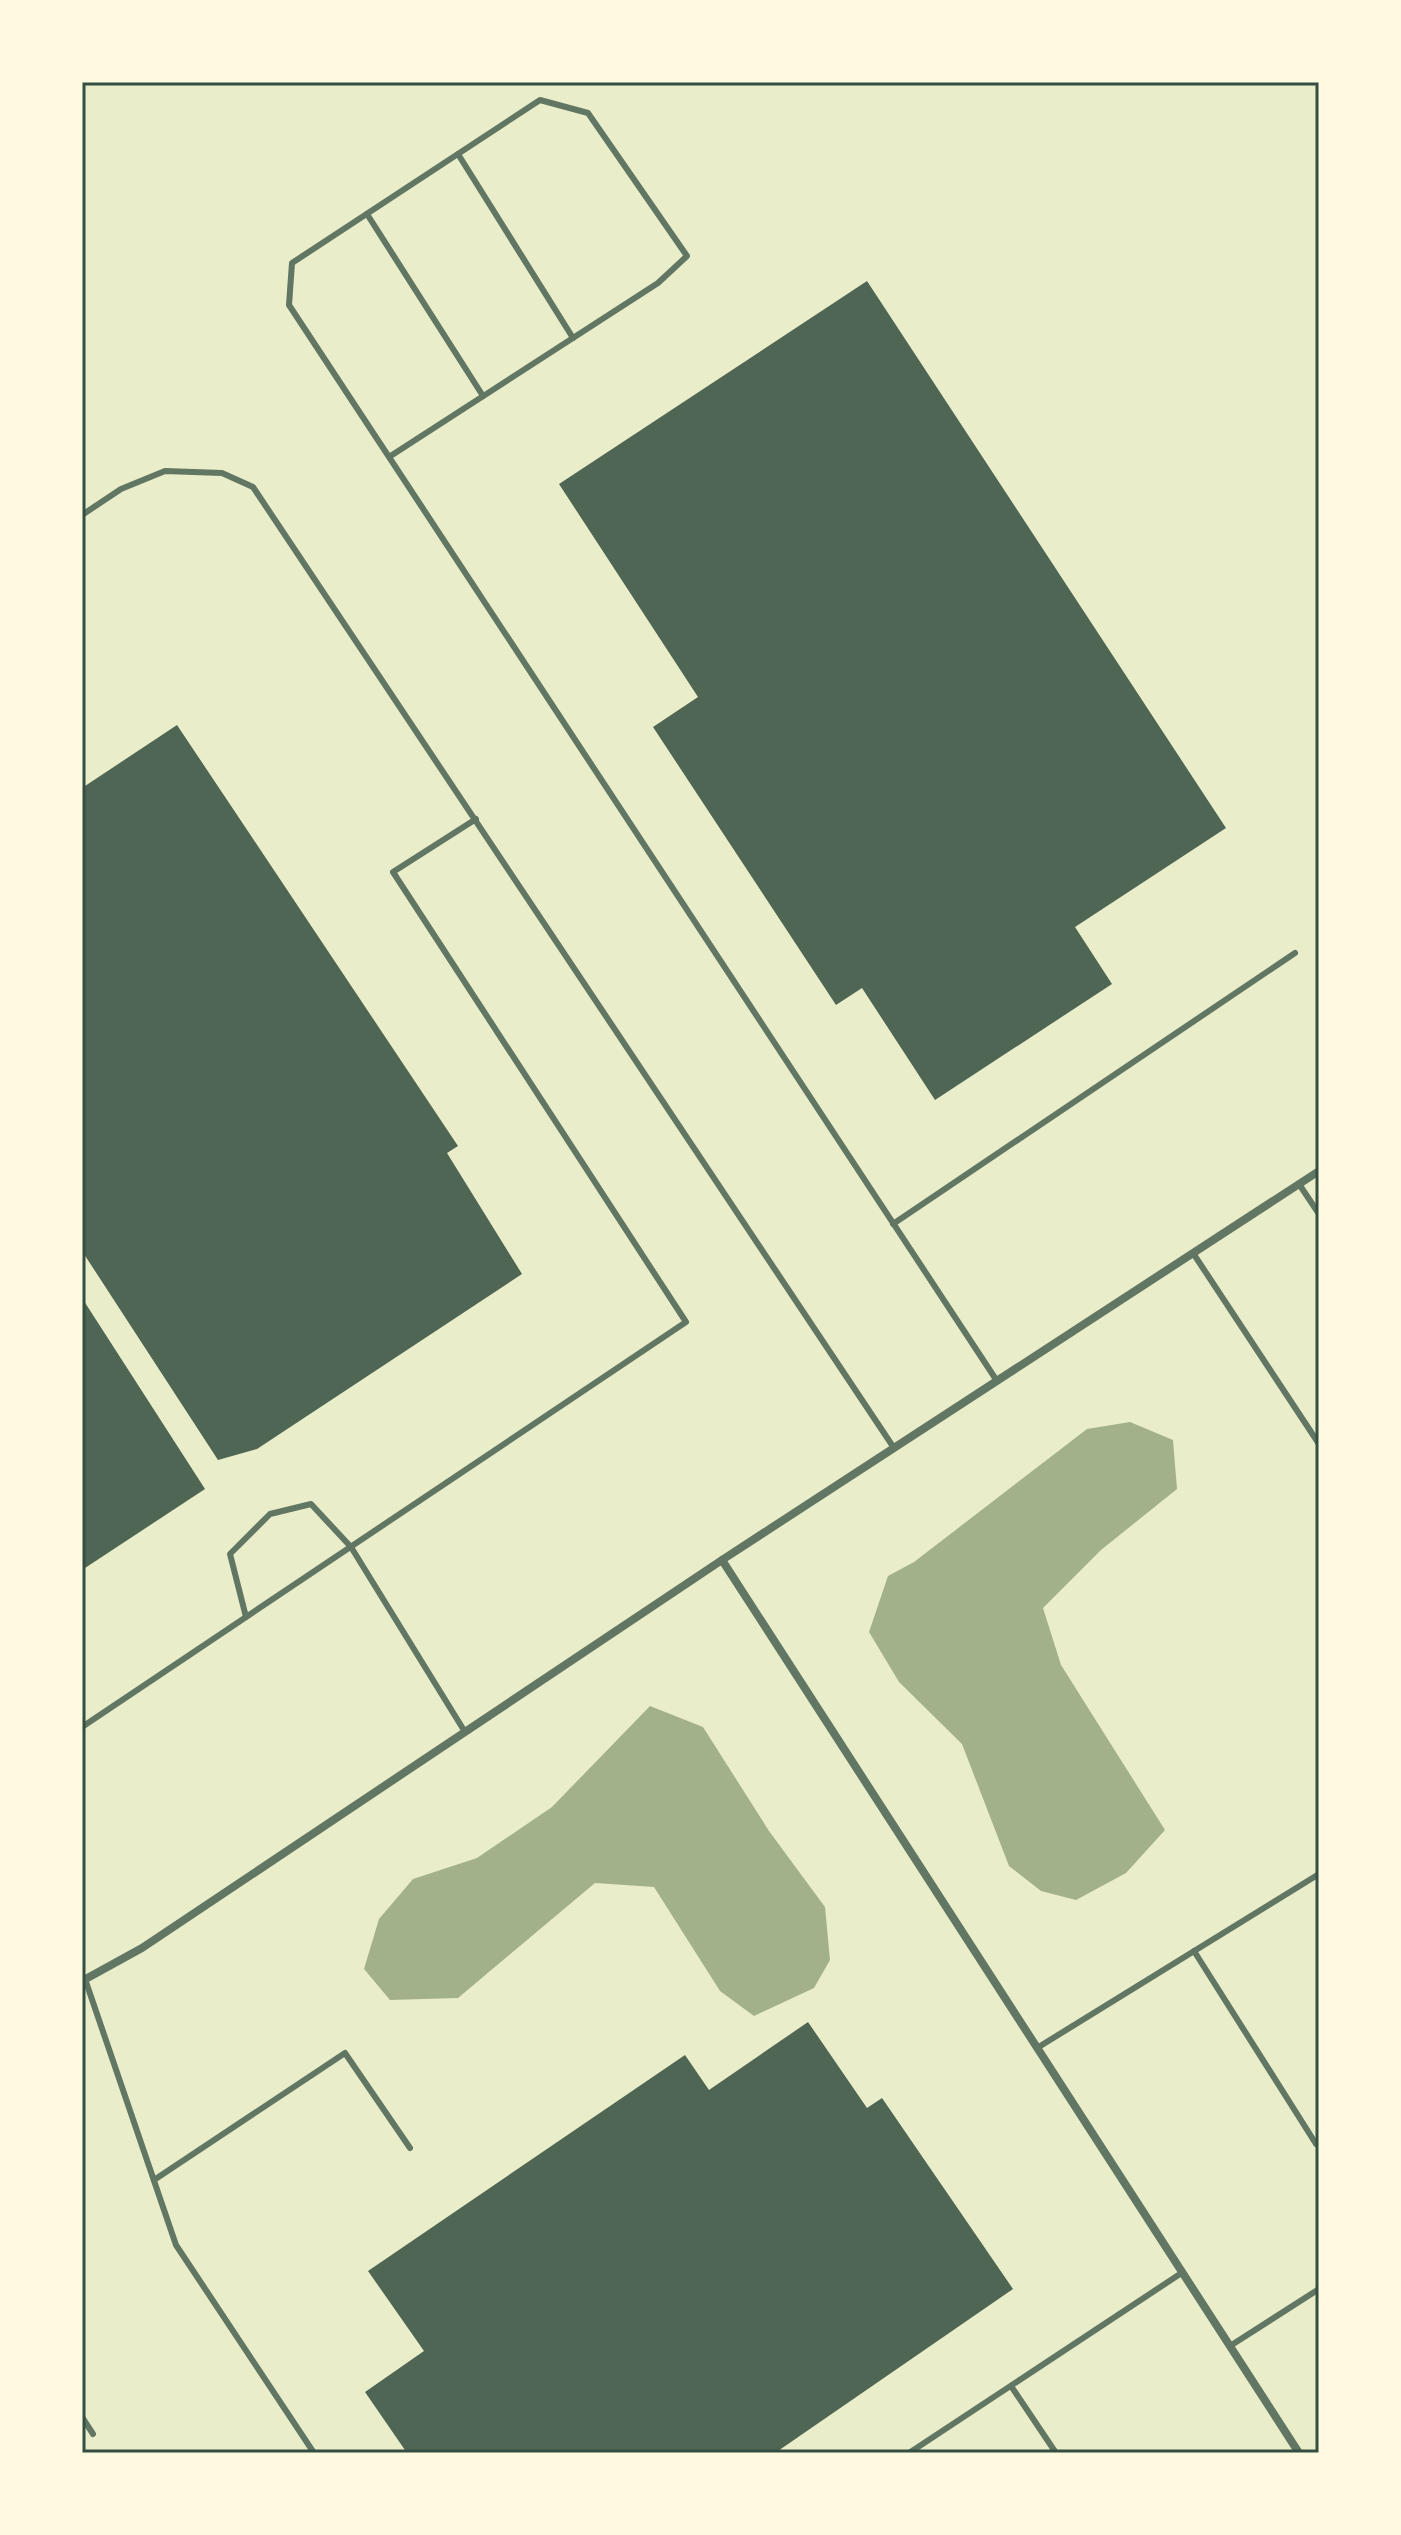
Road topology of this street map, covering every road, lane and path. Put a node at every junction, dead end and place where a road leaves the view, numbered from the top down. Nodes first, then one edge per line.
1 (458, 154) junction
2 (367, 214) junction
3 (573, 338) junction
4 (483, 396) junction
5 (389, 457) junction
6 (82, 515) edge
7 (476, 819) junction
8 (1295, 953) dead end
9 (1319, 1171) edge
10 (1299, 1184) junction
11 (1319, 1214) edge
12 (893, 1224) junction
13 (1193, 1253) junction
14 (997, 1381) junction
15 (1319, 1444) edge
16 (894, 1448) junction
17 (351, 1547) junction
18 (722, 1560) junction
19 (246, 1617) junction
20 (82, 1727) edge
21 (465, 1732) junction
22 (1319, 1874) edge
23 (1194, 1951) junction
24 (83, 1980) edge
25 (1037, 2048) junction
26 (1319, 2142) edge
27 (410, 2148) dead end
28 (154, 2180) junction
29 (1183, 2272) junction
30 (1319, 2289) edge
31 (1230, 2346) junction
32 (1011, 2386) junction
33 (82, 2417) edge
34 (93, 2434) dead end
35 (314, 2453) edge
36 (909, 2453) edge
37 (1056, 2453) edge
38 (1299, 2453) edge

1 - 2 lane
1 - 3 lane
1 - 3 lane
2 - 4 lane
2 - 5 lane
3 - 4 lane
4 - 5 lane
5 - 12 lane
6 - 7 lane
7 - 16 lane
7 - 17 lane
8 - 12 lane
9 - 10 street
10 - 11 lane
10 - 13 street
12 - 14 lane
13 - 14 street
13 - 15 lane
14 - 16 street
16 - 18 street
17 - 19 lane
17 - 19 lane
17 - 21 lane
18 - 21 street
18 - 25 street
19 - 20 lane
21 - 24 street
22 - 23 lane
23 - 25 lane
23 - 26 lane
24 - 28 lane
25 - 29 street
27 - 28 lane
28 - 35 lane
29 - 31 street
29 - 32 lane
30 - 31 lane
31 - 38 street
32 - 36 lane
32 - 37 lane
33 - 34 lane

